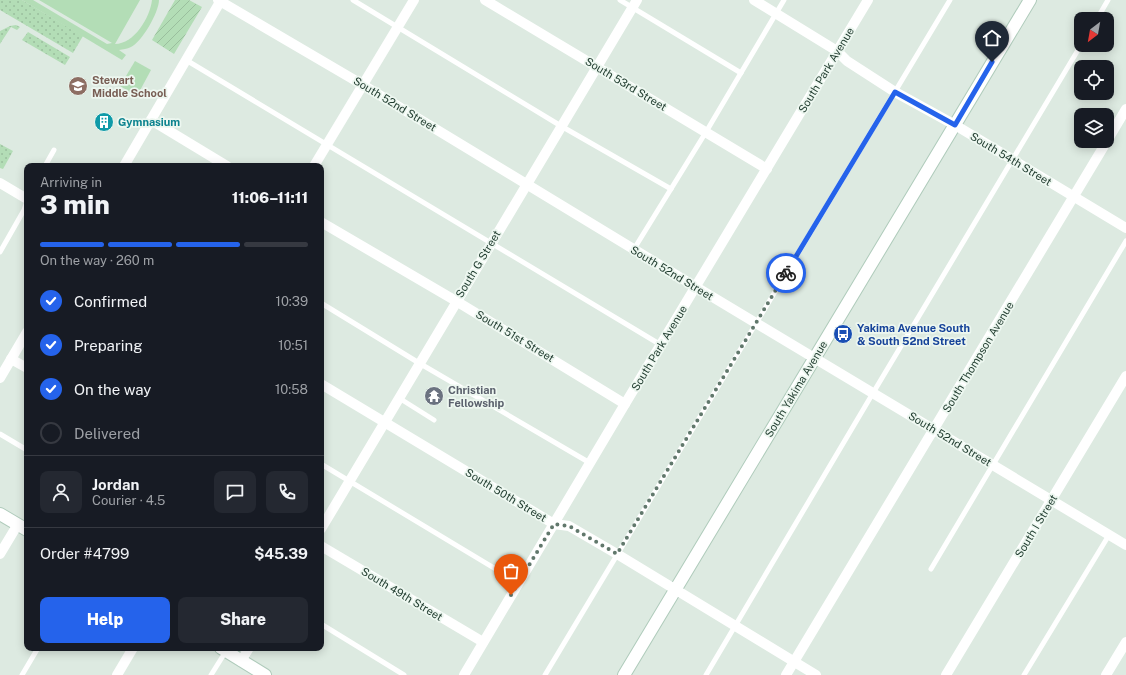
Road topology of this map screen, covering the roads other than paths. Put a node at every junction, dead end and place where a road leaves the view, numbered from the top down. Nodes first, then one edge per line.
1 (353, 0) edge
2 (414, 0) edge
3 (485, 0) edge
4 (620, 0) edge
5 (754, 0) edge
6 (784, 0) edge
7 (868, 0) edge
8 (950, 0) edge
9 (1030, 0) edge
10 (1108, 0) edge
11 (219, 1) edge
12 (634, 4) edge
13 (1101, 12) edge
14 (776, 13) junction
15 (398, 26) junction
16 (837, 51) junction
17 (1077, 52) edge
18 (186, 60) junction
19 (597, 67) junction
20 (741, 73) junction
21 (363, 85) junction
22 (895, 92) junction
23 (1126, 109) edge
24 (151, 120) junction
25 (955, 125) junction
26 (561, 126) junction
27 (1114, 129) edge
28 (706, 132) junction
29 (328, 144) junction
30 (1103, 148) edge
31 (54, 150) dead end
32 (1012, 159) junction
33 (47, 163) edge
34 (126, 163) edge
35 (222, 163) edge
36 (316, 163) edge
37 (767, 169) junction
38 (0, 183) edge
39 (526, 184) junction
40 (671, 189) junction
41 (1074, 196) junction
42 (24, 198) edge
43 (24, 210) edge
44 (324, 224) edge
45 (1126, 228) edge
46 (1126, 241) edge
47 (491, 243) junction
48 (634, 250) junction
49 (0, 252) edge
50 (696, 287) junction
51 (456, 301) junction
52 (324, 305) edge
53 (756, 323) junction
54 (24, 337) edge
55 (661, 345) junction
56 (814, 358) junction
57 (11, 359) junction
58 (419, 363) junction
59 (24, 366) edge
60 (1126, 376) edge
61 (0, 378) edge
62 (324, 386) edge
63 (873, 393) junction
64 (399, 398) junction
65 (625, 404) junction
66 (434, 420) dead end
67 (384, 422) junction
68 (934, 430) junction
69 (0, 434) edge
70 (24, 448) edge
71 (590, 463) junction
72 (992, 465) junction
73 (324, 466) edge
74 (349, 481) junction
75 (1051, 500) junction
76 (0, 514) edge
77 (324, 524) edge
78 (554, 524) junction
79 (22, 527) edge
80 (1109, 535) junction
81 (1126, 545) edge
82 (324, 548) edge
83 (0, 554) edge
84 (617, 554) junction
85 (930, 569) dead end
86 (519, 583) junction
87 (675, 590) junction
88 (324, 626) edge
89 (735, 626) junction
90 (483, 642) junction
91 (1126, 642) edge
92 (36, 651) edge
93 (131, 651) edge
94 (223, 651) edge
95 (227, 651) edge
96 (247, 651) edge
97 (241, 661) junction
98 (794, 662) junction
99 (22, 675) edge
100 (117, 675) edge
101 (211, 675) edge
102 (265, 675) edge
103 (404, 675) edge
104 (464, 675) edge
105 (545, 675) edge
106 (624, 675) edge
107 (706, 675) edge
108 (786, 675) edge
109 (816, 675) edge
110 (946, 675) edge
111 (1024, 675) edge
112 (1106, 675) edge

1 - 15 lane
2 - 15 street
3 - 19 street, South 53rd Street
4 - 12 lane
5 - 14 street, South 54th Street
6 - 14 lane
7 - 16 street, South Park Avenue
8 - 22 lane
9 - 25 main road, South Yakima Avenue
10 - 13 lane
11 - 18 street
11 - 21 street, South 52nd Street
12 - 19 street, South G Street
12 - 20 lane
14 - 16 street, South 54th Street
14 - 20 lane
15 - 21 street
15 - 26 lane
16 - 22 street, South 54th Street
16 - 37 street, South Park Avenue
17 - 32 lane
18 - 24 street
18 - 29 lane
19 - 26 street, South G Street
19 - 28 street, South 53rd Street
20 - 28 lane
21 - 29 street
21 - 39 street, South 52nd Street
22 - 25 street, South 54th Street
22 - 53 lane
23 - 27 street, South Thompson Avenue
24 - 34 street
24 - 35 street
25 - 32 street, South 54th Street
25 - 56 main road, South Yakima Avenue
26 - 39 street, South G Street
26 - 40 lane
28 - 37 street, South 53rd Street
28 - 40 lane
29 - 36 street
29 - 47 lane
30 - 41 street, South Thompson Avenue
31 - 33 lane
32 - 41 street, South 54th Street
32 - 63 lane
37 - 50 street, South Park Avenue
38 - 42 street
39 - 47 street, South G Street
39 - 48 street, South 52nd Street
40 - 48 lane
41 - 45 street, South 54th Street
41 - 68 street, South Thompson Avenue
43 - 49 lane
44 - 51 street, South 51st Street
46 - 72 lane
47 - 51 street, South G Street
47 - 55 lane
48 - 50 street, South 52nd Street
50 - 53 street, South 52nd Street
50 - 55 street, South Park Avenue
51 - 58 street, South G Street
51 - 65 street, South 51st Street
52 - 58 lane
53 - 56 street, South 52nd Street
53 - 84 lane
54 - 57 street
55 - 65 street, South Park Avenue
56 - 63 street, South 52nd Street
56 - 87 main road, South Yakima Avenue
57 - 59 street
57 - 61 street
58 - 64 street, South G Street
58 - 71 lane
60 - 75 street, South I Street
62 - 67 street, South 50th Street
63 - 68 street, South 52nd Street
63 - 89 lane
64 - 66 lane
64 - 67 street, South G Street
65 - 71 street, South Park Avenue
67 - 74 street, South G Street
67 - 78 street, South 50th Street
68 - 72 street, South 52nd Street
68 - 98 street, South Thompson Avenue
69 - 70 lane
71 - 78 street, South Park Avenue
72 - 75 street, South 52nd Street
72 - 85 lane
73 - 74 lane
74 - 77 street, South G Street
74 - 86 lane
75 - 80 street, South 52nd Street
75 - 110 street, South I Street
76 - 79 main road
78 - 84 street, South 50th Street
78 - 86 street, South Park Avenue
79 - 83 street
80 - 81 street, South 52nd Street
80 - 111 lane
82 - 90 street, South 49th Street
84 - 87 street, South 50th Street
84 - 105 lane
86 - 90 street, South Park Avenue
87 - 89 street, South 50th Street
87 - 106 main road, South Yakima Avenue
88 - 103 lane
89 - 98 street, South 50th Street
89 - 107 lane
90 - 104 street, South Park Avenue
91 - 112 street
92 - 99 lane
93 - 100 street
94 - 101 lane
95 - 97 main road
96 - 97 street
97 - 102 main road
98 - 108 street, South Thompson Avenue
98 - 109 street, South 50th Street

